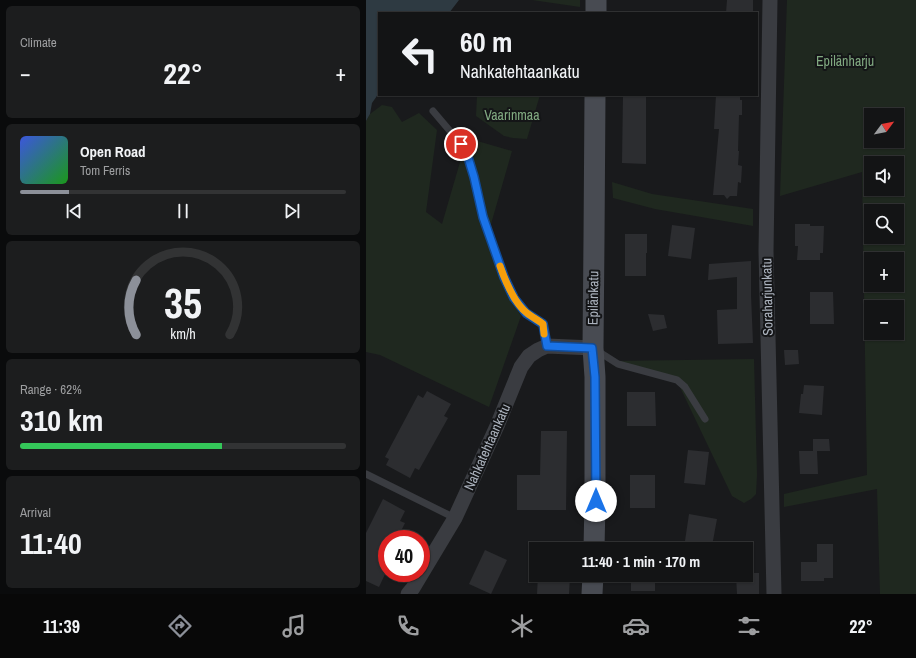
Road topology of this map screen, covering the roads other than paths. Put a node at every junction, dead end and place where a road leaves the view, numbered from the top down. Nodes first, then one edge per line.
1 (596, 0) edge
2 (770, 0) edge
3 (596, 12) edge
4 (595, 96) edge
5 (433, 111) dead end
6 (547, 346) junction
7 (592, 348) junction
8 (705, 419) dead end
9 (366, 474) edge
10 (455, 518) junction
11 (594, 542) edge
12 (593, 582) edge
13 (408, 594) edge
14 (592, 594) edge
15 (774, 594) edge

1 - 3 street
2 - 15 street, Soraharjunkatu
4 - 7 street, Epilänkatu
5 - 6 lane
6 - 7 street
6 - 10 street, Nahkatehtaankatu
7 - 8 lane
7 - 11 street, Epilänkatu
9 - 10 lane
10 - 13 street, Nahkatehtaankatu
12 - 14 street

